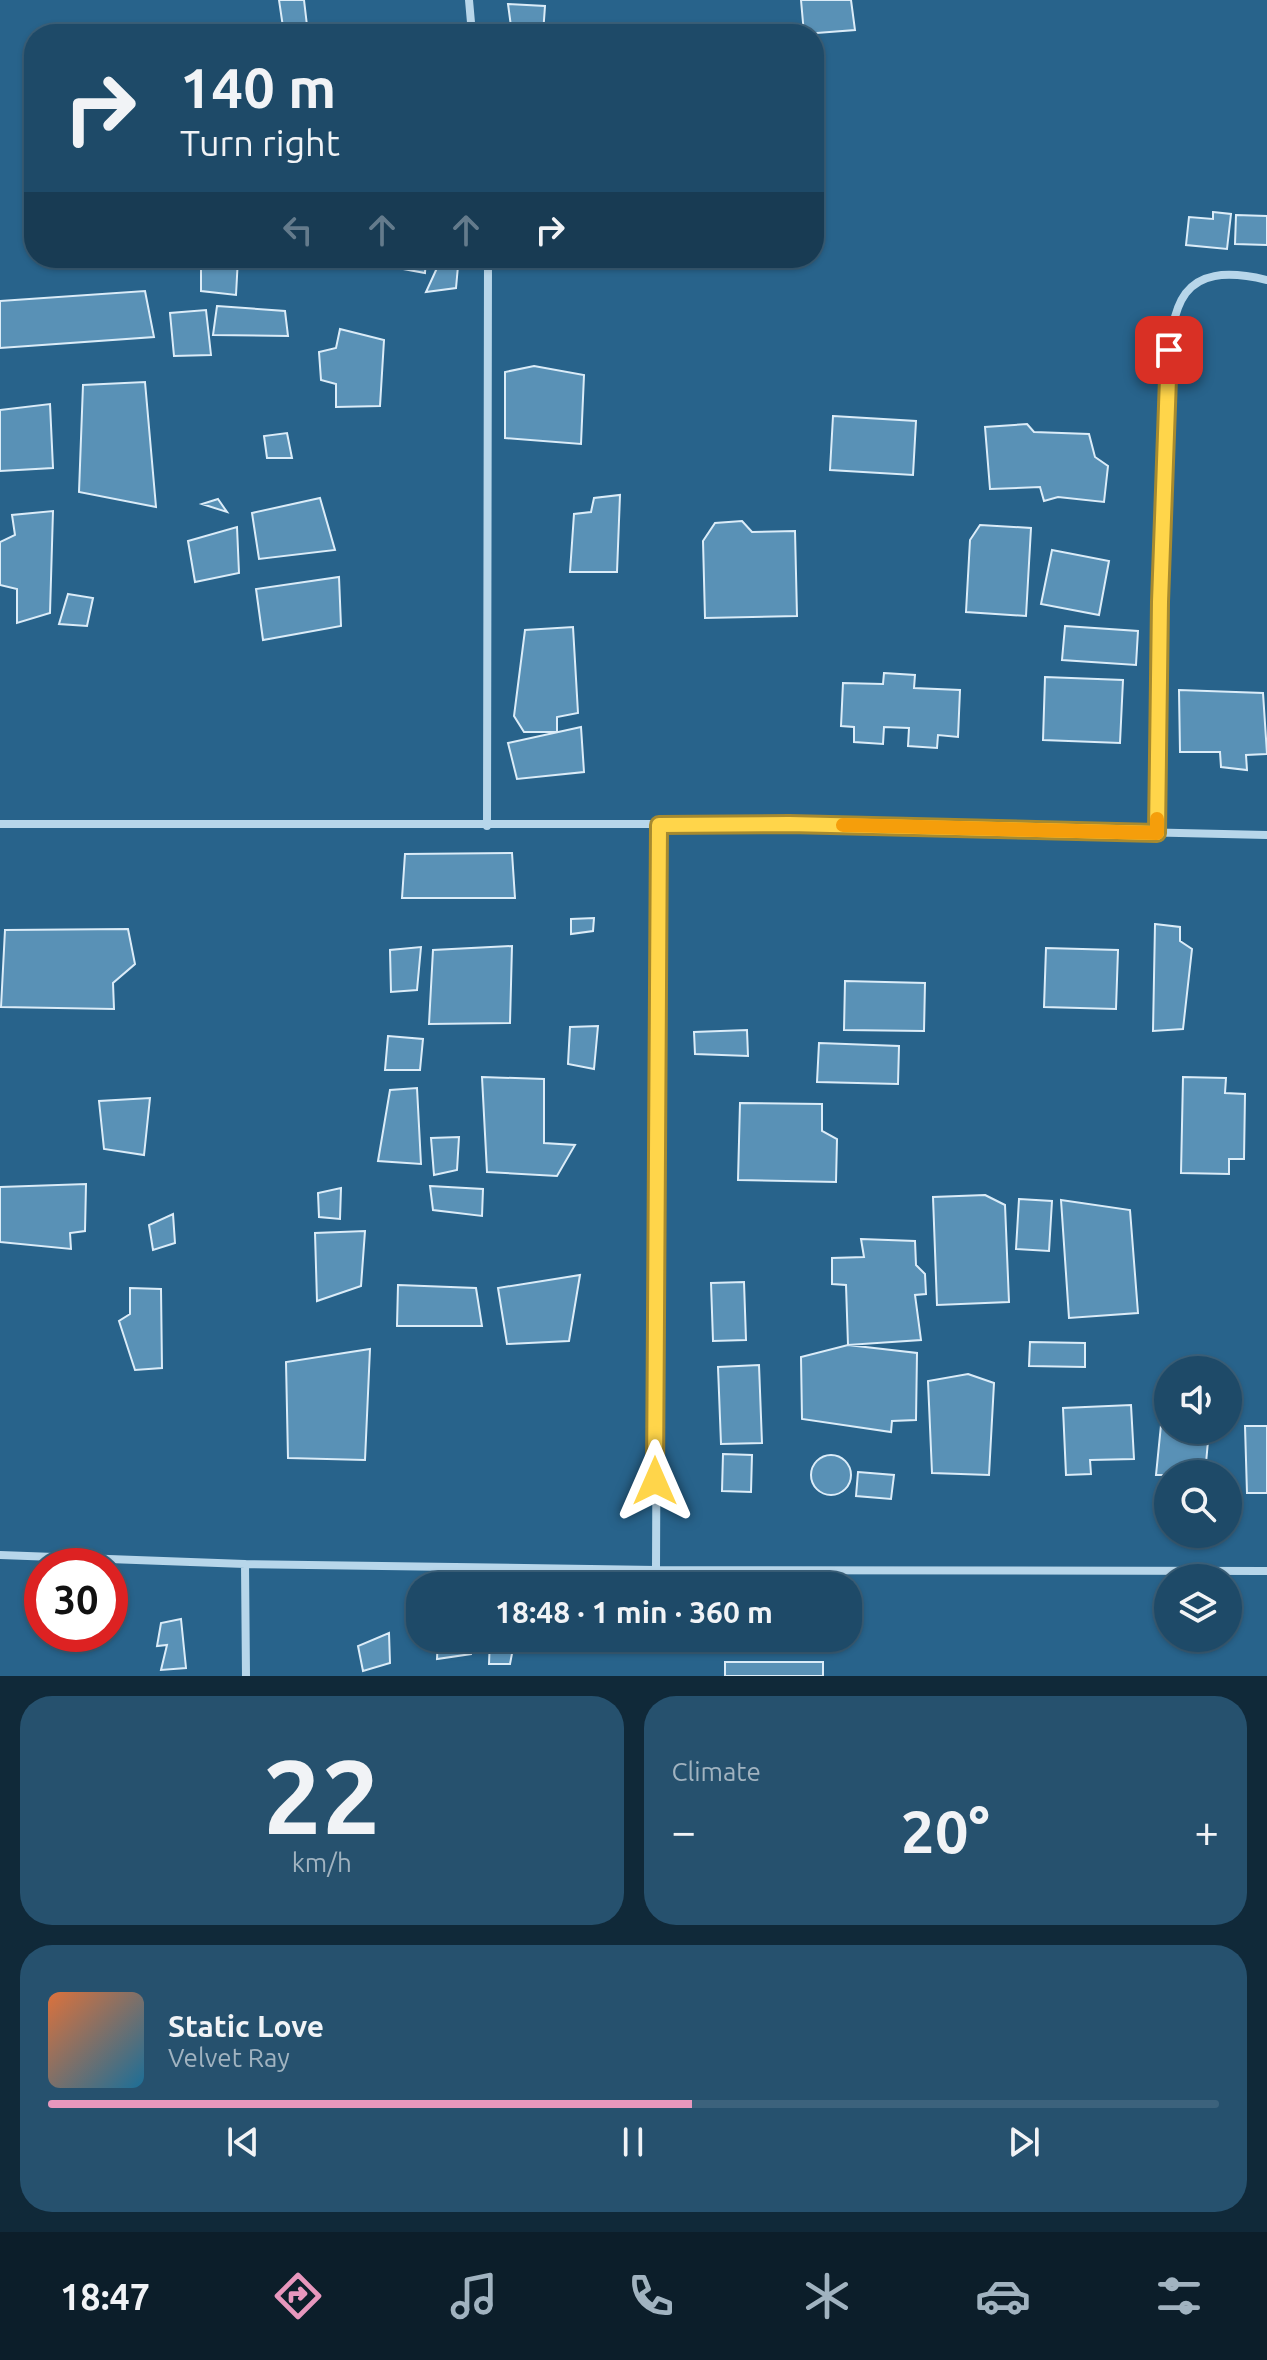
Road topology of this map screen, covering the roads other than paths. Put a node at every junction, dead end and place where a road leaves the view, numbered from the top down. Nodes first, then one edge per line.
1 (469, 0) edge
2 (471, 24) edge
3 (488, 268) edge
4 (1267, 280) edge
5 (0, 824) edge
6 (659, 825) junction
7 (487, 826) junction
8 (1157, 833) junction
9 (1267, 835) edge
10 (0, 1555) edge
11 (245, 1564) junction
12 (656, 1570) junction
13 (1267, 1571) edge
14 (246, 1676) edge

1 - 2 street
3 - 7 street
4 - 8 street
5 - 7 street
6 - 7 street
6 - 8 street
6 - 12 street
8 - 9 street
10 - 11 street
11 - 12 street
11 - 14 street
12 - 13 street

